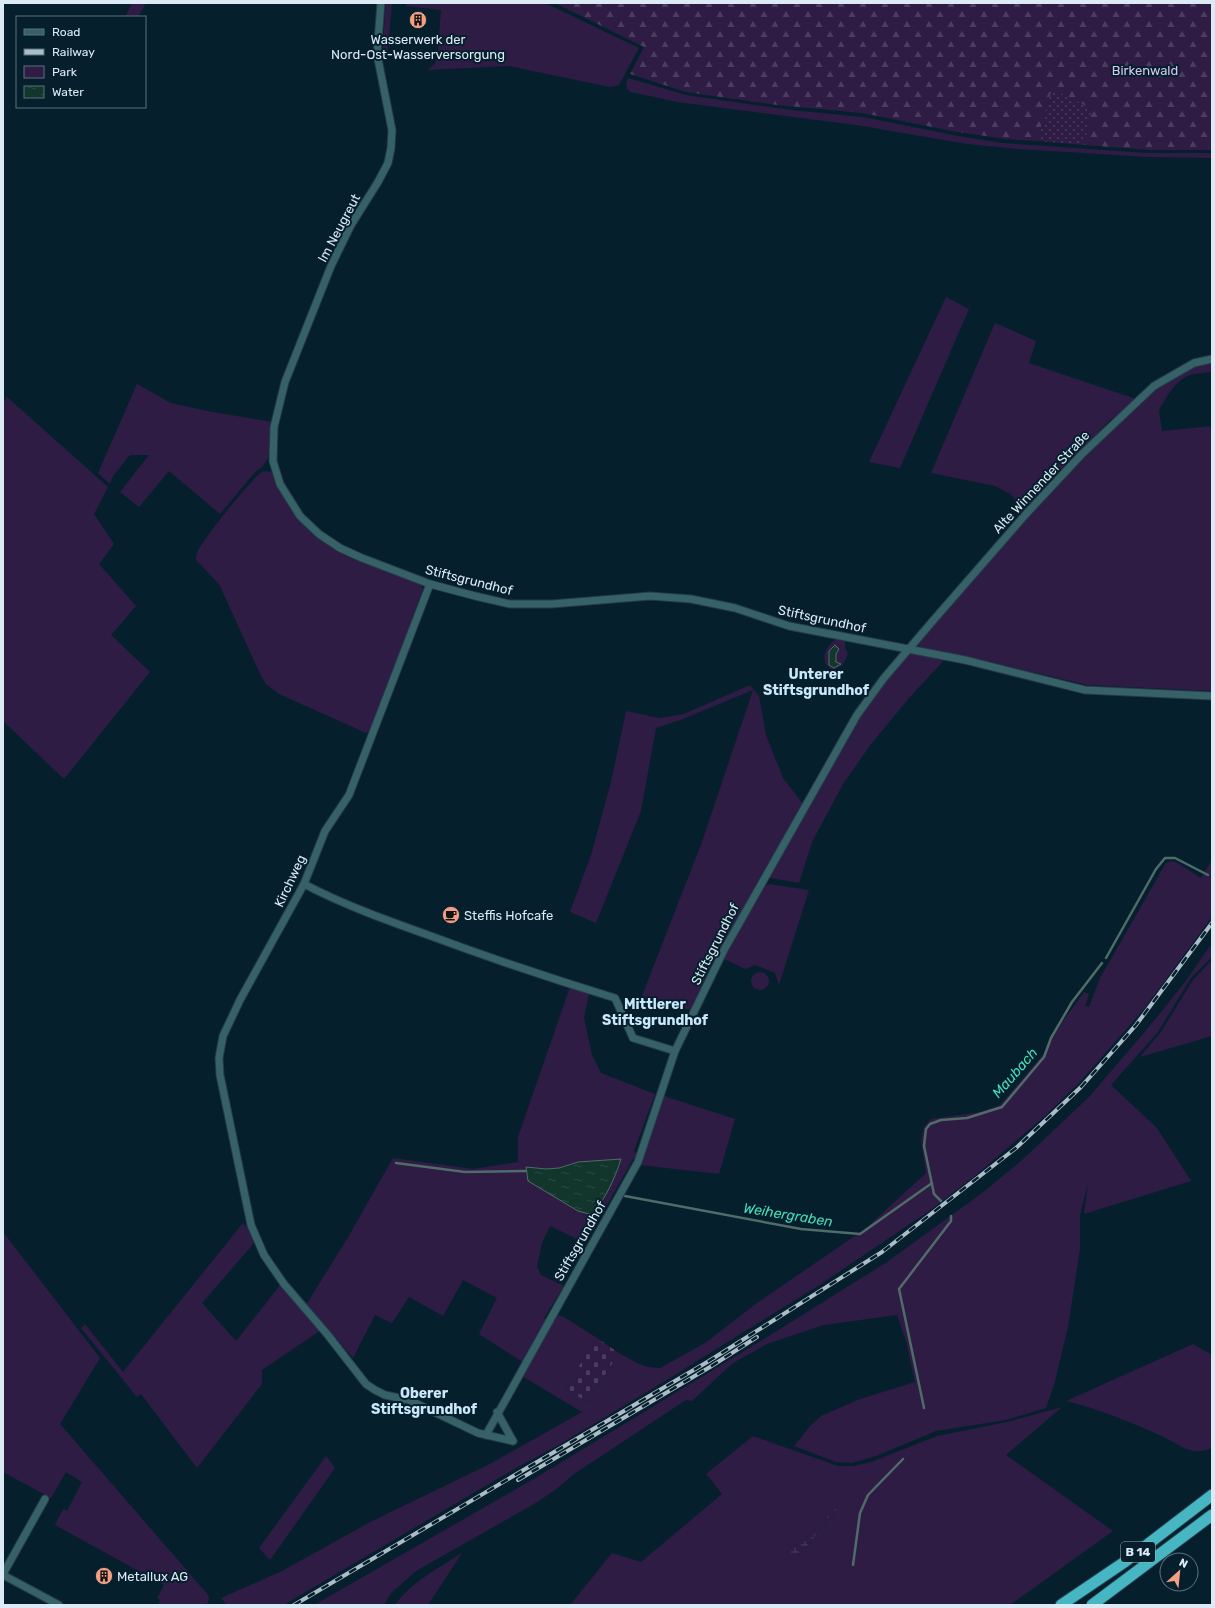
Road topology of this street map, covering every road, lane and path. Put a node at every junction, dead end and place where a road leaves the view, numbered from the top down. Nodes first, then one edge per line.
1 (381, 3) edge
2 (1212, 359) edge
3 (274, 461) joint
4 (430, 584) junction
5 (909, 649) junction
6 (1212, 696) edge
7 (304, 884) junction
8 (674, 1051) junction
9 (497, 1412) junction
10 (486, 1435) junction
11 (1212, 1495) edge
12 (45, 1498) dead end
13 (1212, 1515) edge
14 (3, 1574) edge
15 (59, 1605) edge
16 (1061, 1605) edge
17 (1092, 1605) edge

1 - 3 street, Im Neugreut
2 - 5 street, Alte Winnender Straße
3 - 4 street, Stiftsgrundhof
4 - 5 street, Stiftsgrundhof
4 - 7 street, Kirchweg
5 - 6 street
5 - 8 street, Stiftsgrundhof
7 - 8 street
7 - 10 street, Kirchweg
8 - 9 street, Stiftsgrundhof
9 - 10 street, Stiftsgrundhof
9 - 10 street
11 - 16 highway, B 14
12 - 14 street
13 - 17 highway, B 14
14 - 15 street

